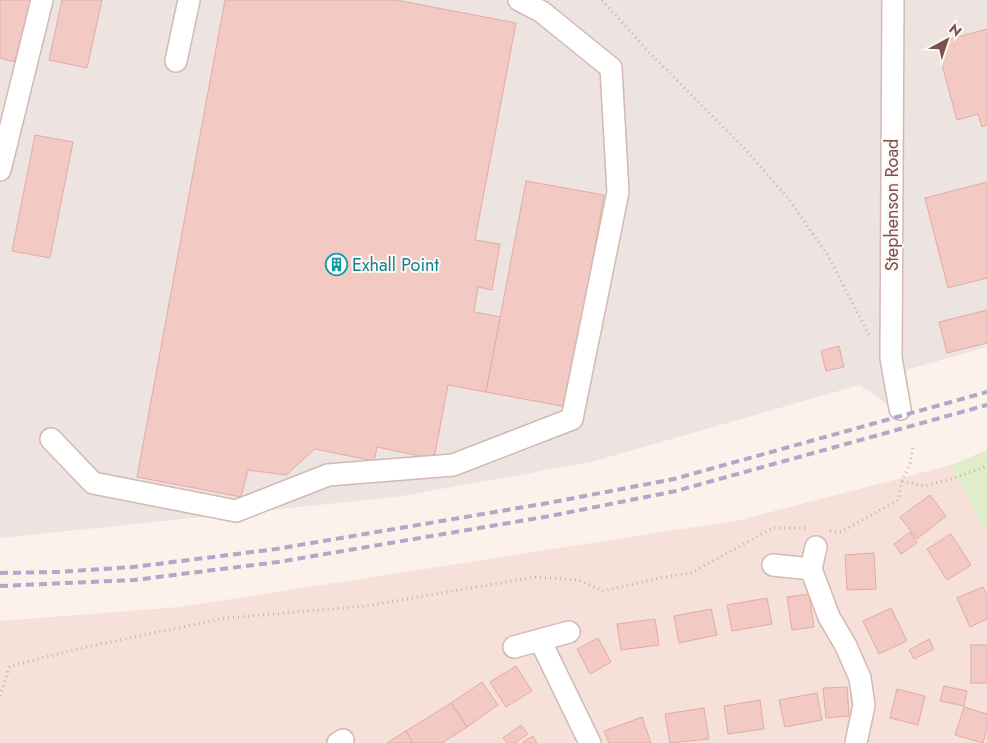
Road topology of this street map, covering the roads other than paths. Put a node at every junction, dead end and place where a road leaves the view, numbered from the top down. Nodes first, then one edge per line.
1 (42, 0) edge
2 (189, 0) edge
3 (519, 0) edge
4 (893, 0) edge
5 (176, 61) dead end
6 (0, 170) edge
7 (900, 409) dead end
8 (52, 439) dead end
9 (818, 535) road end
10 (773, 565) dead end
11 (811, 569) junction
12 (569, 632) dead end
13 (540, 640) junction
14 (514, 647) dead end
15 (590, 743) edge
16 (856, 743) edge

1 - 6 street
2 - 5 street
3 - 8 street
4 - 7 street, Stephenson Road
9 - 11 street
10 - 11 street
11 - 16 street
12 - 13 street
13 - 14 street
13 - 15 street

